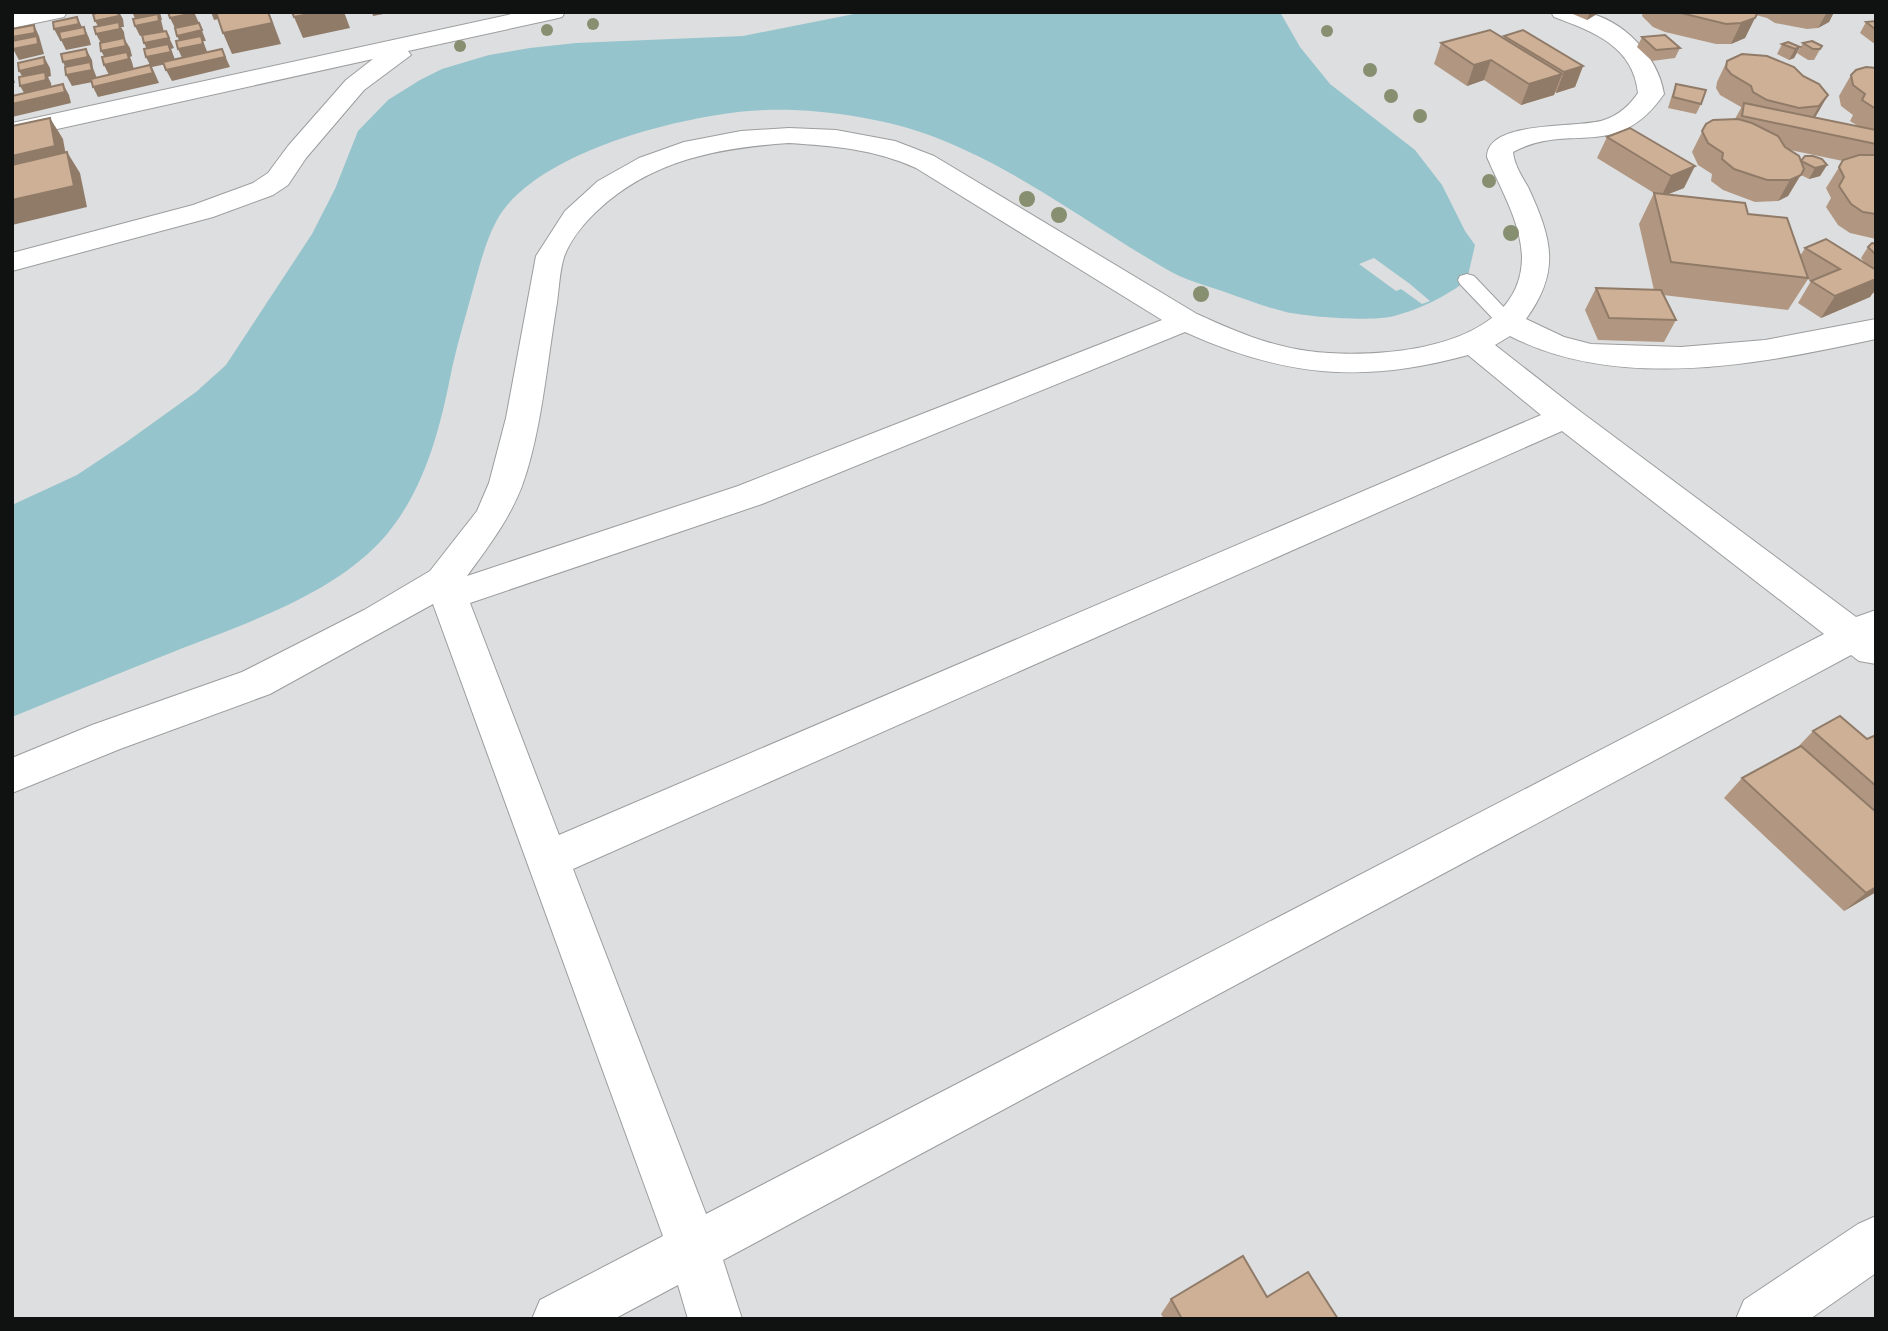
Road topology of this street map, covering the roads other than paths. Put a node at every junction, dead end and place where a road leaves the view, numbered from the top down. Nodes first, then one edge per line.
1 (56, 12) edge
2 (554, 12) edge
3 (1562, 12) edge
4 (12, 21) edge
5 (419, 43) junction
6 (12, 131) edge
7 (12, 262) edge
8 (1467, 280) dead end
9 (1185, 321) junction
10 (1507, 322) junction
11 (1876, 328) edge
12 (1474, 344) junction
13 (1565, 417) junction
14 (446, 588) junction
15 (1869, 638) edge
16 (12, 776) edge
17 (548, 860) junction
18 (1876, 1242) edge
19 (693, 1248) junction
20 (559, 1319) edge
21 (715, 1319) edge
22 (1763, 1319) edge

1 - 4 street
2 - 5 street
3 - 10 street
5 - 6 street
5 - 7 street
8 - 10 lane
9 - 12 street
9 - 14 street
9 - 14 street
10 - 11 street
10 - 12 street
12 - 13 street
13 - 15 street
13 - 17 street
14 - 16 street
14 - 17 street
15 - 19 street
17 - 19 street
18 - 22 street
19 - 20 street
19 - 21 street

